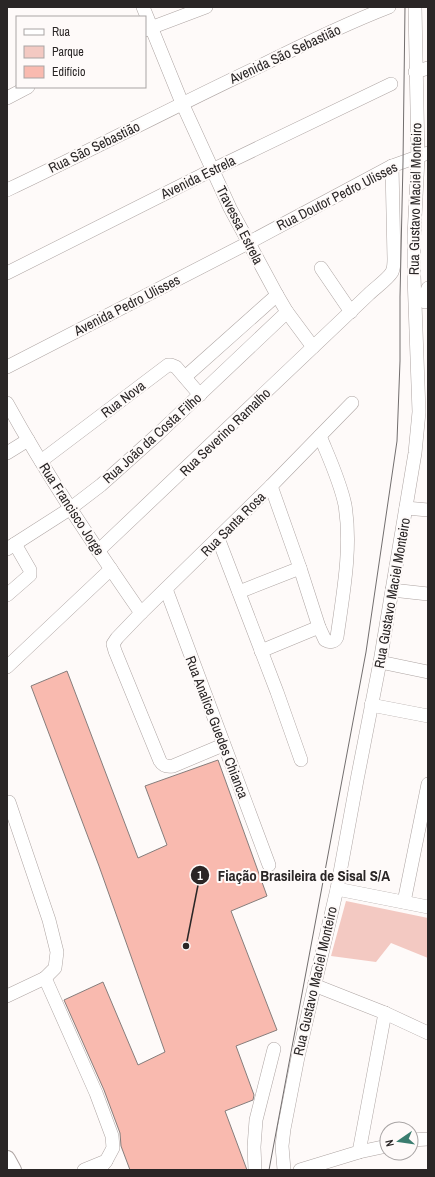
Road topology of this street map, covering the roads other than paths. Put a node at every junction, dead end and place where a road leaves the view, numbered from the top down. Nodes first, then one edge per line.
1 (206, 7) edge
2 (389, 7) edge
3 (415, 7) edge
4 (148, 29) edge
5 (428, 68) edge
6 (415, 72) junction
7 (391, 84) dead end
8 (26, 88) edge
9 (7, 98) edge
10 (182, 103) junction
11 (423, 156) edge
12 (392, 166) junction
13 (212, 170) junction
14 (7, 190) edge
15 (248, 243) junction
16 (321, 268) dead end
17 (7, 273) edge
18 (428, 288) edge
19 (277, 295) junction
20 (423, 302) edge
21 (287, 312) junction
22 (351, 312) junction
23 (313, 347) junction
24 (7, 368) edge
25 (185, 377) junction
26 (200, 395) junction
27 (7, 403) edge
28 (352, 403) dead end
29 (424, 413) edge
30 (320, 436) junction
31 (28, 440) junction
32 (7, 454) edge
33 (41, 461) junction
34 (271, 486) junction
35 (71, 508) junction
36 (406, 508) junction
37 (428, 510) edge
38 (218, 538) junction
39 (11, 547) edge
40 (98, 551) junction
41 (300, 568) junction
42 (111, 569) junction
43 (166, 590) junction
44 (392, 590) junction
45 (239, 592) junction
46 (428, 594) edge
47 (7, 595) edge
48 (141, 613) junction
49 (319, 627) junction
50 (261, 650) junction
51 (380, 662) junction
52 (7, 667) edge
53 (428, 672) edge
54 (371, 705) junction
55 (428, 716) edge
56 (223, 744) junction
57 (300, 760) dead end
58 (428, 784) edge
59 (9, 802) dead end
60 (269, 865) dead end
61 (336, 889) junction
62 (404, 902) junction
63 (428, 907) edge
64 (45, 978) junction
65 (314, 985) junction
66 (7, 996) edge
67 (385, 1013) junction
68 (428, 1033) edge
69 (274, 1049) dead end
70 (379, 1148) edge
71 (359, 1152) junction
72 (7, 1159) edge
73 (103, 1165) edge
74 (13, 1170) edge
75 (84, 1170) edge
76 (255, 1170) edge
77 (284, 1170) edge
78 (300, 1170) edge

1 - 4 street
2 - 10 street, Avenida São Sebastião
3 - 6 street, Rua Gustavo Maciel Monteiro
4 - 10 street, Travessa Estrela
5 - 6 street
6 - 11 street, Rua Gustavo Maciel Monteiro
7 - 13 street, Avenida Estrela
8 - 9 street
10 - 13 street, Travessa Estrela
10 - 14 street, Rua São Sebastião
11 - 12 street, Rua Doutor Pedro Ulisses
11 - 20 street, Rua Gustavo Maciel Monteiro
12 - 15 street, Rua Doutor Pedro Ulisses
12 - 22 street, Rua Severino Ramalho
13 - 15 street, Travessa Estrela
13 - 17 street, Avenida Estrela
15 - 19 street, Travessa Estrela
15 - 24 street, Avenida Pedro Ulisses
16 - 22 street
18 - 20 street
19 - 21 street, Travessa Estrela
19 - 25 street
20 - 29 street, Rua Gustavo Maciel Monteiro
21 - 23 street, Travessa Estrela
21 - 26 street, Rua João da Costa Filho
22 - 23 street, Rua Severino Ramalho
23 - 40 street, Rua Severino Ramalho
25 - 26 street, Rua Nova
25 - 33 street, Rua Nova
26 - 35 street, Rua João da Costa Filho
27 - 31 street, Rua Francisco Jorge
28 - 30 street, Rua Santa Rosa
29 - 36 street, Rua Gustavo Maciel Monteiro
30 - 34 street, Rua Santa Rosa
30 - 49 street
31 - 32 street
31 - 33 street, Rua Francisco Jorge
33 - 35 street, Rua Francisco Jorge
34 - 38 street, Rua Santa Rosa
34 - 41 street
35 - 39 street, Rua João da Costa Filho
35 - 40 street, Rua Francisco Jorge
36 - 37 street
36 - 44 street, Rua Gustavo Maciel Monteiro
38 - 43 street, Rua Santa Rosa
38 - 45 street
39 - 47 street
40 - 42 street, Rua Francisco Jorge
41 - 45 street
41 - 49 street
42 - 48 street, Rua Francisco Jorge
42 - 52 street
43 - 48 street, Rua Santa Rosa
43 - 56 street, Rua Analice Guedes Chianca
44 - 46 street
44 - 51 street, Rua Gustavo Maciel Monteiro
45 - 50 street
48 - 56 street, Rua Santa Rosa
49 - 50 street
50 - 57 street
51 - 53 street
51 - 54 street, Rua Gustavo Maciel Monteiro
54 - 55 street
54 - 61 street, Rua Gustavo Maciel Monteiro
56 - 60 street, Rua Analice Guedes Chianca
58 - 62 street
59 - 64 street
61 - 62 street
61 - 65 street, Rua Gustavo Maciel Monteiro
62 - 63 street
64 - 66 street
64 - 73 street
65 - 67 street
65 - 77 street, Rua Gustavo Maciel Monteiro
67 - 68 street
67 - 71 street
69 - 76 street
70 - 71 street
71 - 78 street
72 - 74 main road
73 - 75 street

